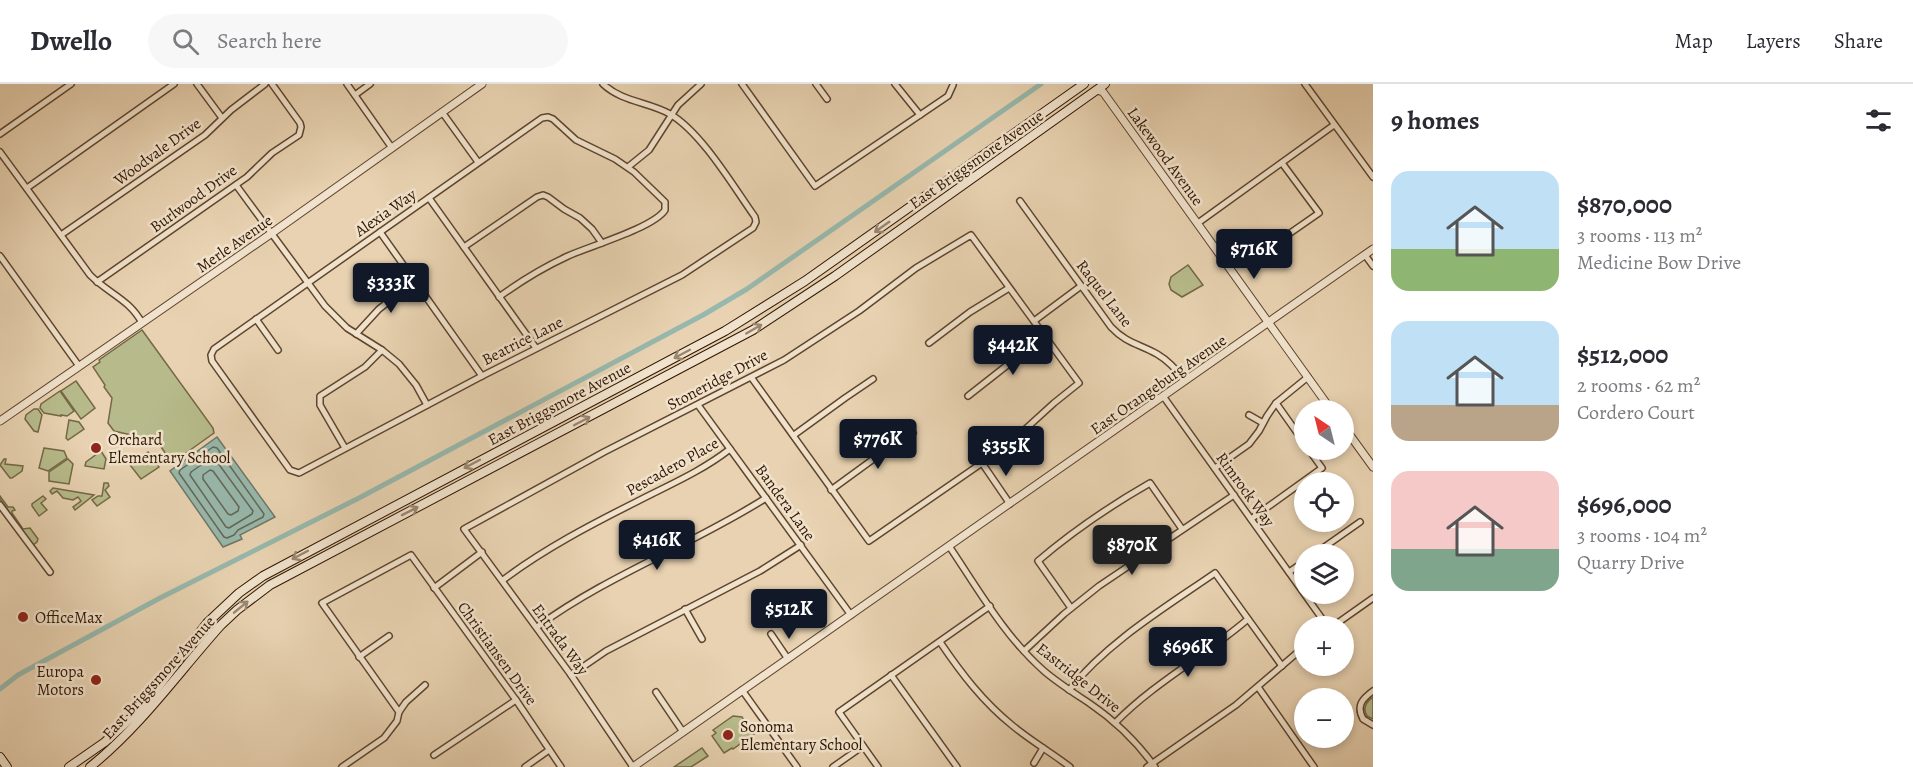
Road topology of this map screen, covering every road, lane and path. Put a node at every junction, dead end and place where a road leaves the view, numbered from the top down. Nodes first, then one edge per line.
1 (71, 84) edge
2 (174, 84) edge
3 (197, 84) edge
4 (265, 84) edge
5 (272, 84) edge
6 (347, 84) edge
7 (370, 84) edge
8 (482, 84) edge
9 (603, 84) edge
10 (701, 84) edge
11 (742, 84) edge
12 (816, 84) edge
13 (895, 84) edge
14 (1084, 84) edge
15 (1305, 84) edge
16 (953, 85) edge
17 (1101, 87) edge
18 (354, 95) junction
19 (827, 99) dead end
20 (442, 112) junction
21 (671, 114) junction
22 (920, 115) junction
23 (222, 118) junction
24 (1334, 125) junction
25 (0, 134) edge
26 (392, 148) junction
27 (0, 152) edge
28 (478, 162) junction
29 (1282, 163) junction
30 (628, 167) junction
31 (1373, 177) edge
32 (236, 185) junction
33 (27, 188) junction
34 (429, 198) junction
35 (1020, 201) dead end
36 (1198, 223) junction
37 (380, 232) junction
38 (272, 233) junction
39 (61, 235) junction
40 (602, 243) junction
41 (464, 247) junction
42 (1270, 248) dead end
43 (1373, 249) edge
44 (1365, 255) junction
45 (0, 256) edge
46 (1373, 266) edge
47 (415, 281) junction
48 (97, 282) junction
49 (308, 283) junction
50 (1081, 286) junction
51 (1010, 288) junction
52 (500, 297) junction
53 (256, 319) junction
54 (1034, 321) junction
55 (142, 323) junction
56 (1269, 323) junction
57 (356, 334) junction
58 (1047, 340) junction
59 (929, 343) dead end
60 (536, 348) junction
61 (278, 350) dead end
62 (382, 350) junction
63 (79, 366) junction
64 (482, 376) junction
65 (751, 377) junction
66 (1308, 377) junction
67 (873, 379) dead end
68 (1185, 381) junction
69 (968, 396) dead end
70 (1163, 396) junction
71 (1324, 400) edge
72 (1276, 403) junction
73 (427, 405) junction
74 (698, 405) junction
75 (1249, 415) dead end
76 (0, 421) edge
77 (1263, 423) junction
78 (1294, 428) edge
79 (913, 434) dead end
80 (794, 435) junction
81 (1354, 441) edge
82 (345, 448) junction
83 (730, 449) junction
84 (1316, 460) edge
85 (982, 463) junction
86 (1373, 467) edge
87 (1215, 468) junction
88 (294, 473) joint
89 (831, 490) junction
90 (1234, 495) junction
91 (766, 498) junction
92 (1010, 504) junction
93 (0, 505) edge
94 (1251, 519) junction
95 (1360, 522) dead end
96 (465, 529) joint
97 (1182, 530) junction
98 (1329, 544) edge
99 (801, 546) junction
100 (949, 546) junction
101 (482, 552) junction
102 (1294, 569) edge
103 (50, 572) dead end
104 (1289, 572) junction
105 (503, 580) junction
106 (434, 588) junction
107 (1373, 598) edge
108 (990, 606) junction
109 (1071, 608) junction
110 (685, 609) junction
111 (851, 615) junction
112 (1322, 616) edge
113 (1346, 616) edge
114 (1248, 619) junction
115 (537, 627) junction
116 (771, 634) dead end
117 (389, 636) dead end
118 (702, 639) dead end
119 (940, 642) junction
120 (1024, 651) junction
121 (1294, 656) edge
122 (359, 657) junction
123 (788, 659) junction
124 (1282, 666) junction
125 (571, 675) junction
126 (891, 675) junction
127 (425, 685) dead end
128 (1258, 687) junction
129 (742, 690) junction
130 (1069, 690) junction
131 (1373, 691) edge
132 (656, 692) dead end
133 (516, 700) junction
134 (399, 712) junction
135 (1115, 723) junction
136 (1373, 725) edge
137 (683, 732) junction
138 (863, 746) junction
139 (1043, 748) junction
140 (549, 750) junction
141 (434, 755) dead end
142 (0, 758) edge
143 (1034, 763) dead end
144 (1151, 766) edge
145 (7, 767) edge
146 (69, 767) edge
147 (90, 767) edge
148 (342, 767) edge
149 (525, 767) edge
150 (561, 767) edge
151 (633, 767) edge
152 (797, 767) edge
153 (833, 767) edge
154 (878, 767) edge
155 (957, 767) edge
156 (1070, 767) edge
157 (1314, 767) edge

1 - 25 street
2 - 33 street
3 - 23 street
4 - 23 street, Woodvale Drive
5 - 32 street, Burlwood Drive
6 - 18 street
7 - 18 street
8 - 20 street, Merle Avenue
9 - 21 street
10 - 21 street
11 - 22 street
12 - 19 street
13 - 22 street
14 -> 146 main road, East Briggsmore Avenue
15 - 24 street
16 - 22 street
17 - 36 street, Lakewood Avenue
147 -> 17 main road, East Briggsmore Avenue
18 - 26 street
20 - 26 street, Merle Avenue
20 - 28 street
21 - 30 street
21 - 60 street, Beatrice Lane
23 - 39 street, Woodvale Drive
24 - 29 street
24 - 31 street
26 - 38 street, Merle Avenue
27 - 33 street
28 - 30 street, Alexia Way
28 - 34 street, Alexia Way
29 - 36 street
29 - 42 street
30 - 40 street
32 - 38 street
32 - 48 street, Burlwood Drive
33 - 39 street
34 - 37 street, Alexia Way
34 - 41 street
35 - 50 street, Raquel Lane
36 - 56 street, Lakewood Avenue
37 - 47 street
37 - 49 street, Alexia Way
38 - 49 street
38 - 55 street, Merle Avenue
39 - 48 street
40 - 41 street
40 - 52 street
41 - 52 street
43 - 44 street, East Orangeburg Avenue
44 - 46 street
44 - 56 street, East Orangeburg Avenue
45 - 63 street
47 - 57 street
47 - 64 street
48 - 55 street
49 - 53 street, Alexia Way
49 - 57 street
50 - 54 street
50 - 68 street, Raquel Lane
51 - 54 street
51 - 59 street
51 - 65 street, Stoneridge Drive
52 - 60 street
53 - 61 street
53 - 88 street, Alexia Way
54 - 58 street
55 - 63 street, Merle Avenue
56 - 66 street, Lakewood Avenue
56 - 68 street, East Orangeburg Avenue
57 - 62 street
58 - 69 street
58 - 85 street
60 - 64 street, Beatrice Lane
62 - 73 street
62 - 82 street
63 - 76 street, Merle Avenue
64 - 73 street, Beatrice Lane
65 - 74 street, Stoneridge Drive
65 - 80 street
66 - 71 street, Lakewood Avenue
66 - 72 street
67 - 80 street
68 - 70 street, East Orangeburg Avenue
70 - 87 street, Rimrock Way
70 - 92 street, East Orangeburg Avenue
72 - 77 street
72 - 78 street
73 - 82 street, Beatrice Lane
74 - 83 street, Bandera Lane
74 - 96 street, Stoneridge Drive
75 - 77 street
77 - 87 street
79 - 89 street
80 - 89 street
81 - 86 street
82 - 88 street, Beatrice Lane
83 - 91 street, Bandera Lane
83 - 105 street, Pescadero Place
84 - 94 street
85 - 89 street
85 - 92 street
87 - 90 street, Rimrock Way
90 - 94 street, Rimrock Way
90 - 97 street
91 - 99 street, Bandera Lane
91 - 115 street
92 - 100 street, East Orangeburg Avenue
93 - 103 street
94 - 104 street, Rimrock Way
95 - 98 street
96 - 101 street, Entrada Way
97 - 109 street
97 - 109 street
99 - 110 street
99 - 111 street, Bandera Lane
100 - 108 street, Eastridge Drive
100 - 111 street, East Orangeburg Avenue
101 - 105 street, Entrada Way
101 - 106 street
102 - 104 street
104 - 112 street, Rimrock Way
105 - 115 street, Entrada Way
106 - 122 street, Christiansen Drive
106 - 133 street, Christiansen Drive
107 - 113 street
108 - 119 street
108 - 120 street, Eastridge Drive
109 - 120 street
110 - 118 street
110 - 125 street
111 - 123 street, East Orangeburg Avenue
114 - 124 street
114 - 130 street
114 - 135 street
115 - 125 street, Entrada Way
116 - 123 street
117 - 122 street
119 - 126 street
119 - 139 street
120 - 130 street, Eastridge Drive
121 - 124 street
122 - 134 street
123 - 129 street, East Orangeburg Avenue
124 - 128 street
125 - 151 street, Entrada Way
126 - 138 street
126 - 155 street
127 - 134 street
128 - 144 street
128 - 157 street
129 - 137 street, East Orangeburg Avenue
129 - 152 street
130 - 135 street, Eastridge Drive
131 - 136 street
132 - 137 street
133 - 140 street, Christiansen Drive
133 - 141 street
134 - 148 street
135 - 144 street, Eastridge Drive
137 - 151 street, East Orangeburg Avenue
138 - 153 street
138 - 154 street
139 - 143 street
139 - 156 street
140 - 149 street
140 - 150 street, Christiansen Drive
142 - 145 main road

